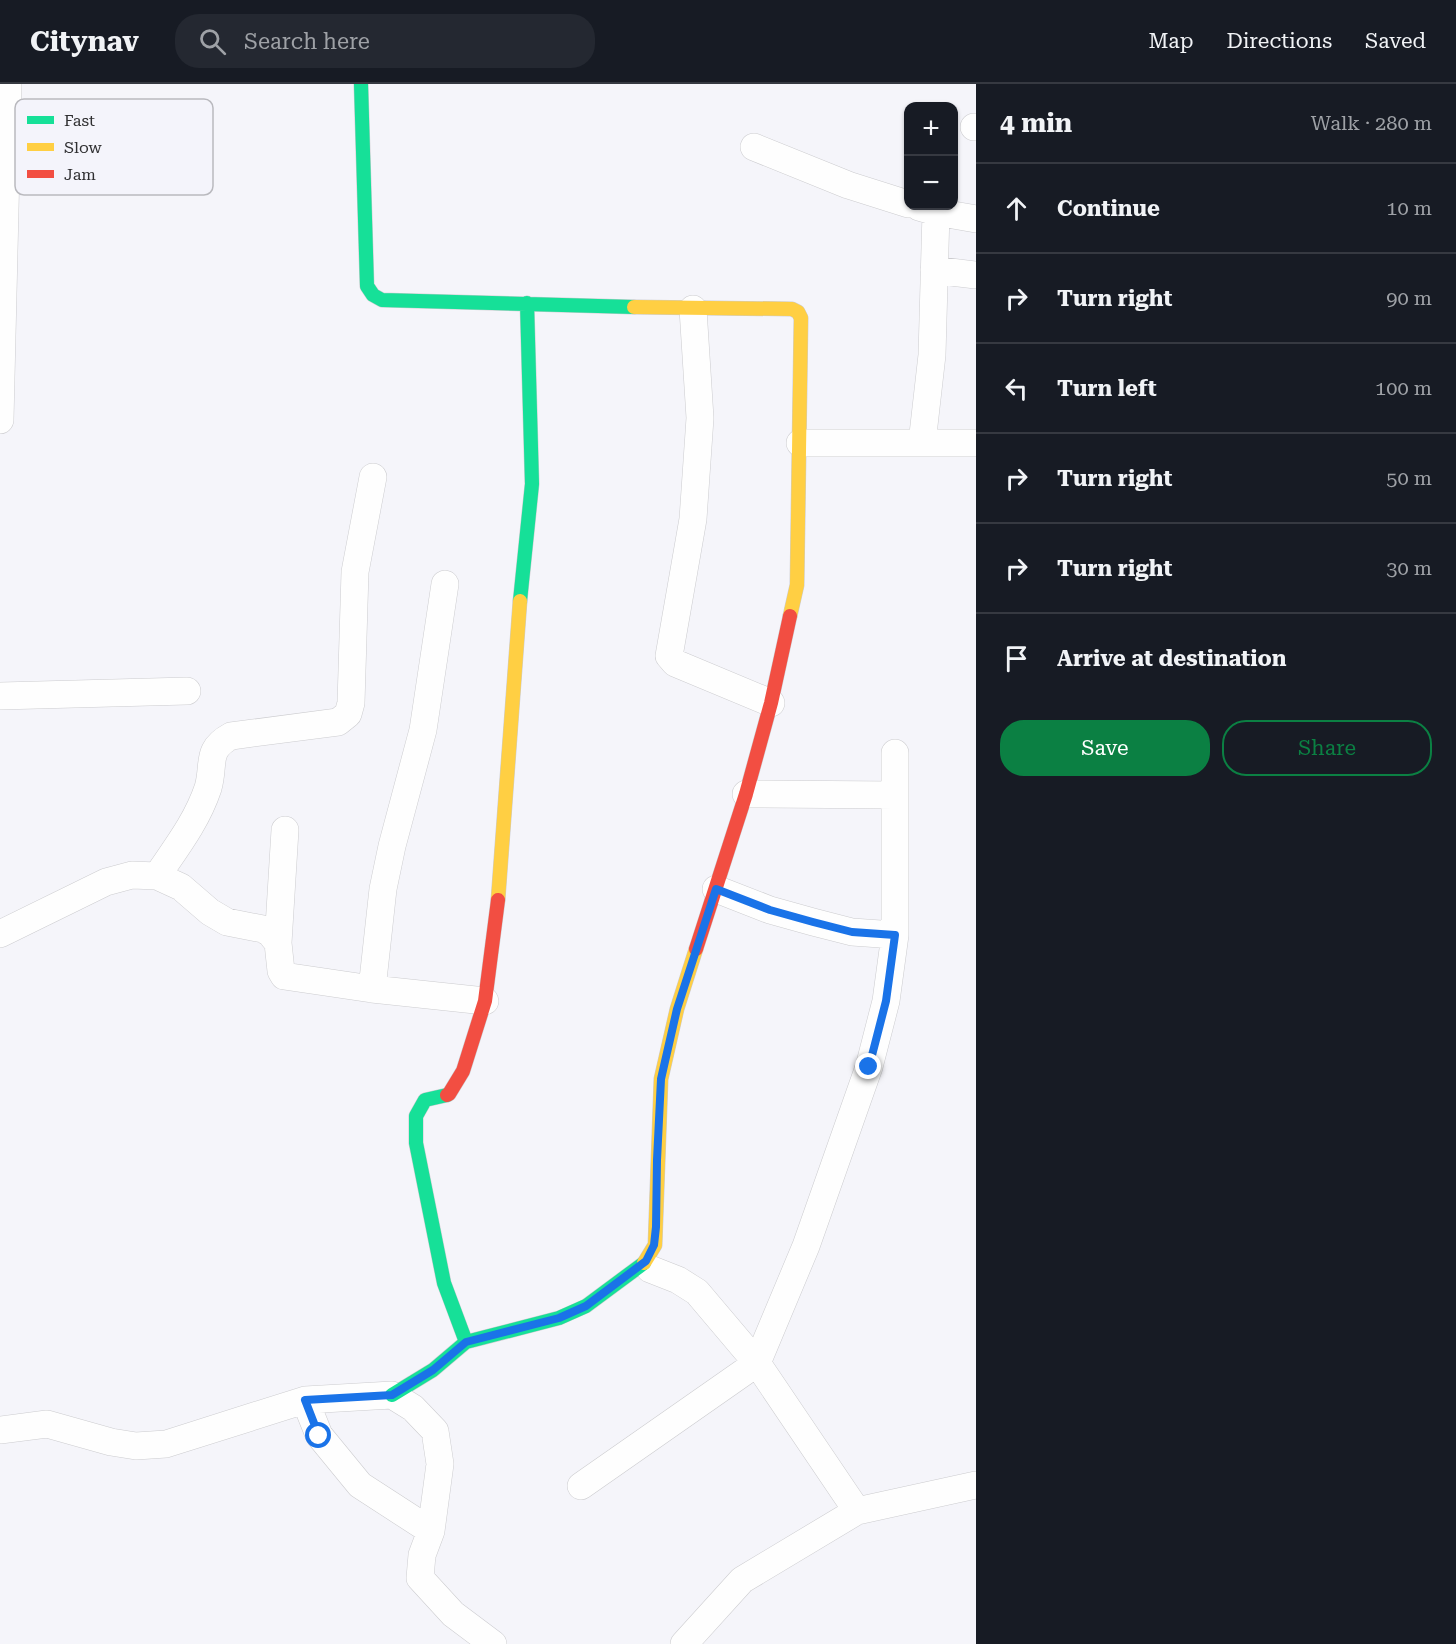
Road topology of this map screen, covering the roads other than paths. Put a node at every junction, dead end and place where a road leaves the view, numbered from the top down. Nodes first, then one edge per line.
1 (8, 84) edge
2 (361, 84) edge
3 (754, 147) dead end
4 (904, 202) edge
5 (925, 210) edge
6 (930, 210) edge
7 (976, 219) edge
8 (934, 270) junction
9 (976, 275) edge
10 (527, 303) junction
11 (693, 309) junction
12 (0, 420) edge
13 (801, 443) junction
14 (922, 443) junction
15 (976, 443) edge
16 (373, 477) dead end
17 (445, 584) dead end
18 (187, 691) dead end
19 (0, 696) edge
20 (771, 704) junction
21 (895, 753) dead end
22 (746, 794) junction
23 (895, 795) junction
24 (285, 830) dead end
25 (157, 876) junction
26 (716, 889) junction
27 (0, 934) edge
28 (895, 935) junction
29 (278, 943) junction
30 (372, 989) junction
31 (485, 1001) junction
32 (650, 1269) dead end
33 (466, 1342) junction
34 (756, 1362) junction
35 (392, 1395) junction
36 (305, 1400) junction
37 (0, 1430) edge
38 (976, 1485) edge
39 (580, 1486) dead end
40 (857, 1511) junction
41 (431, 1531) junction
42 (493, 1644) edge
43 (684, 1644) edge

1 - 12 street
2 - 10 street
3 - 4 street
5 - 8 street
6 - 7 street
8 - 9 street
8 - 14 street
10 - 11 street
10 - 31 street
11 - 13 street
11 - 20 street
13 - 14 street
13 - 20 street
14 - 15 street
16 - 25 street
17 - 30 street
18 - 19 street
20 - 22 street
21 - 23 street
22 - 23 street
22 - 26 street
23 - 28 street
24 - 29 street
25 - 27 street
25 - 29 street
26 - 28 street
26 - 33 street
28 - 34 street
29 - 30 street
30 - 31 street
31 - 33 street
32 - 34 street
33 - 35 street
34 - 39 street
34 - 40 street
35 - 36 street
35 - 41 street
36 - 37 street
36 - 41 street
38 - 40 street
40 - 43 street
41 - 42 street

